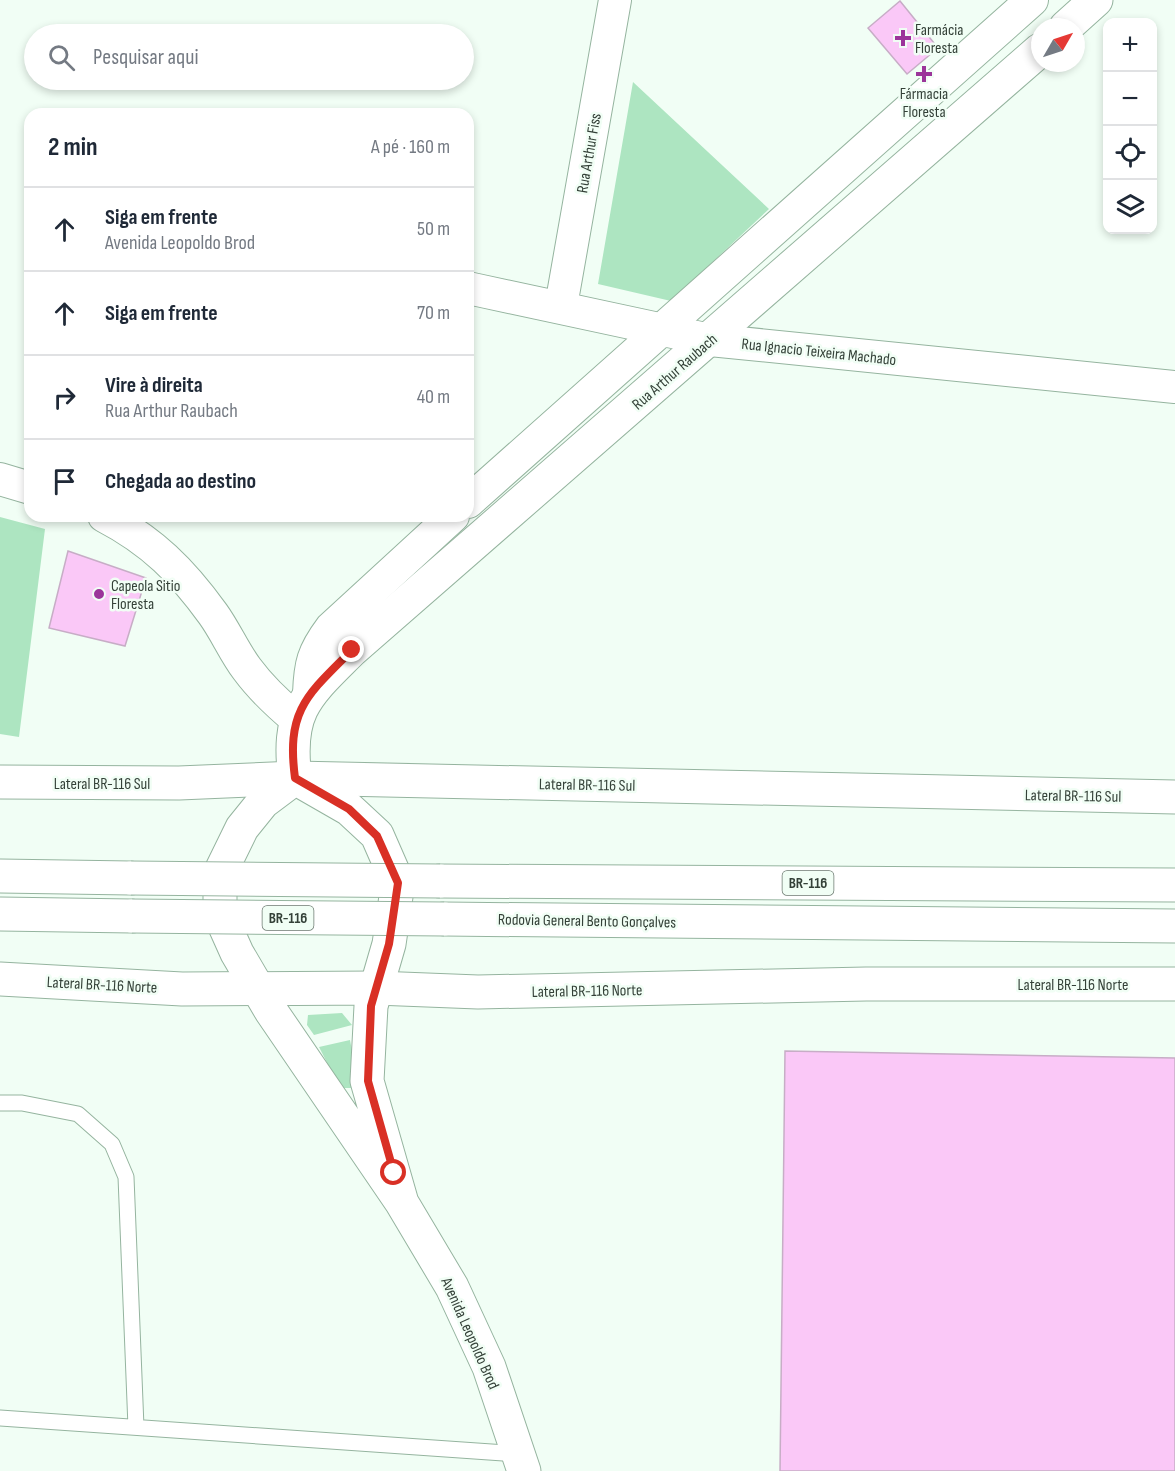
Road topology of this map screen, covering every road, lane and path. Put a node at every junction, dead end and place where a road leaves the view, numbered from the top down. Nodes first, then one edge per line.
1 (615, 0) edge
2 (1032, 0) edge
3 (1096, 0) edge
4 (1076, 18) edge
5 (1031, 58) edge
6 (938, 83) junction
7 (966, 115) junction
8 (474, 289) edge
9 (561, 306) junction
10 (660, 329) junction
11 (710, 339) junction
12 (1175, 387) edge
13 (0, 479) edge
14 (24, 486) edge
15 (474, 497) edge
16 (116, 522) edge
17 (446, 522) edge
18 (302, 706) junction
19 (295, 778) junction
20 (0, 782) edge
21 (1175, 797) edge
22 (0, 876) edge
23 (1175, 885) edge
24 (0, 914) edge
25 (1175, 926) edge
26 (0, 979) edge
27 (1175, 984) edge
28 (258, 988) junction
29 (376, 988) junction
30 (0, 1103) edge
31 (402, 1203) junction
32 (0, 1418) edge
33 (136, 1427) junction
34 (521, 1462) edge

1 - 9 street, Rua Arthur Fiss
2 - 6 street
3 - 4 main road
5 - 7 main road, Rua Arthur Raubach
6 - 7 street
6 - 10 street
7 - 11 main road, Rua Arthur Raubach
8 - 9 street, Rua Ignacio Teixeira Machado
9 - 10 street, Rua Ignacio Teixeira Machado
10 - 11 street, Rua Ignacio Teixeira Machado
10 - 15 street
11 - 12 street, Rua Ignacio Teixeira Machado
11 - 18 main road, Rua Arthur Raubach
13 - 14 street
16 - 18 street
17 - 18 street
18 - 19 main road
19 - 20 main road, Lateral BR-116 Sul
19 - 21 main road, Lateral BR-116 Sul
19 - 28 main road
19 - 29 main road
22 - 23 main road, BR-116, bridge
24 - 25 main road, Rodovia General Bento Gonçalves / BR-116, bridge
26 - 28 main road, Lateral BR-116 Norte
27 - 29 main road, Lateral BR-116 Norte
28 - 29 main road, Lateral BR-116 Norte
28 - 31 main road, Avenida Leopoldo Brod
29 - 31 main road, Avenida Leopoldo Brod
30 - 33 lane
31 - 34 main road, Avenida Leopoldo Brod
32 - 33 lane
33 - 34 lane

